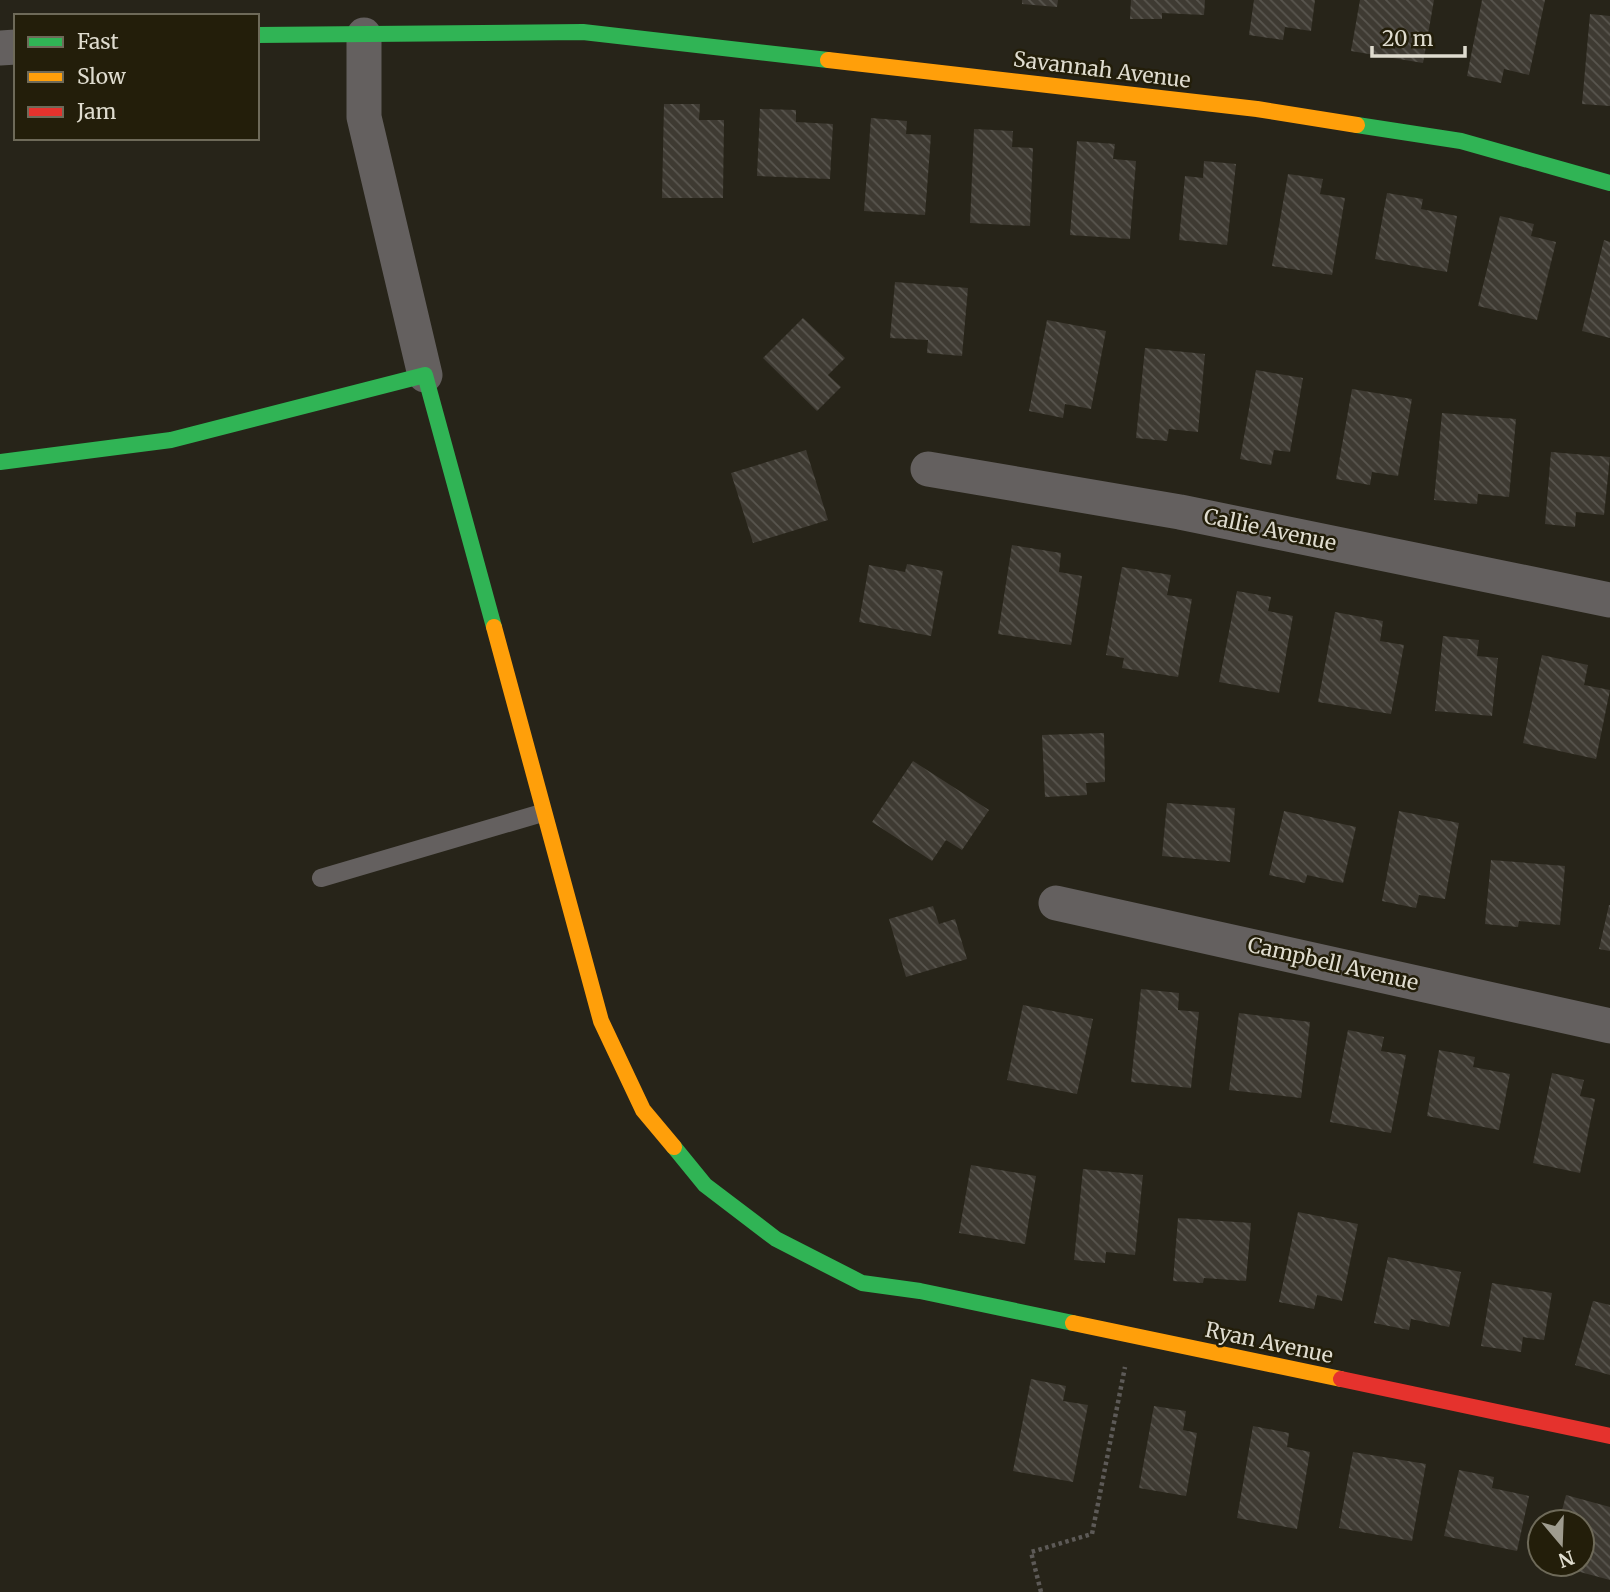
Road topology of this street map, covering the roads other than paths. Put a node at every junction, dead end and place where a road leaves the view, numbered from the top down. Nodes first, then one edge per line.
1 (259, 35) edge
2 (364, 35) junction
3 (1610, 183) edge
4 (425, 375) junction
5 (0, 462) edge
6 (928, 469) dead end
7 (1610, 600) edge
8 (542, 813) junction
9 (321, 878) dead end
10 (1056, 902) dead end
11 (1610, 1026) edge
12 (1610, 1436) edge

1 - 2 street, Savannah Avenue
2 - 3 street, Savannah Avenue
2 - 4 street
4 - 5 street
4 - 8 street, Ryan Avenue
6 - 7 street, Callie Avenue
8 - 9 lane
8 - 12 street, Ryan Avenue
10 - 11 street, Campbell Avenue

